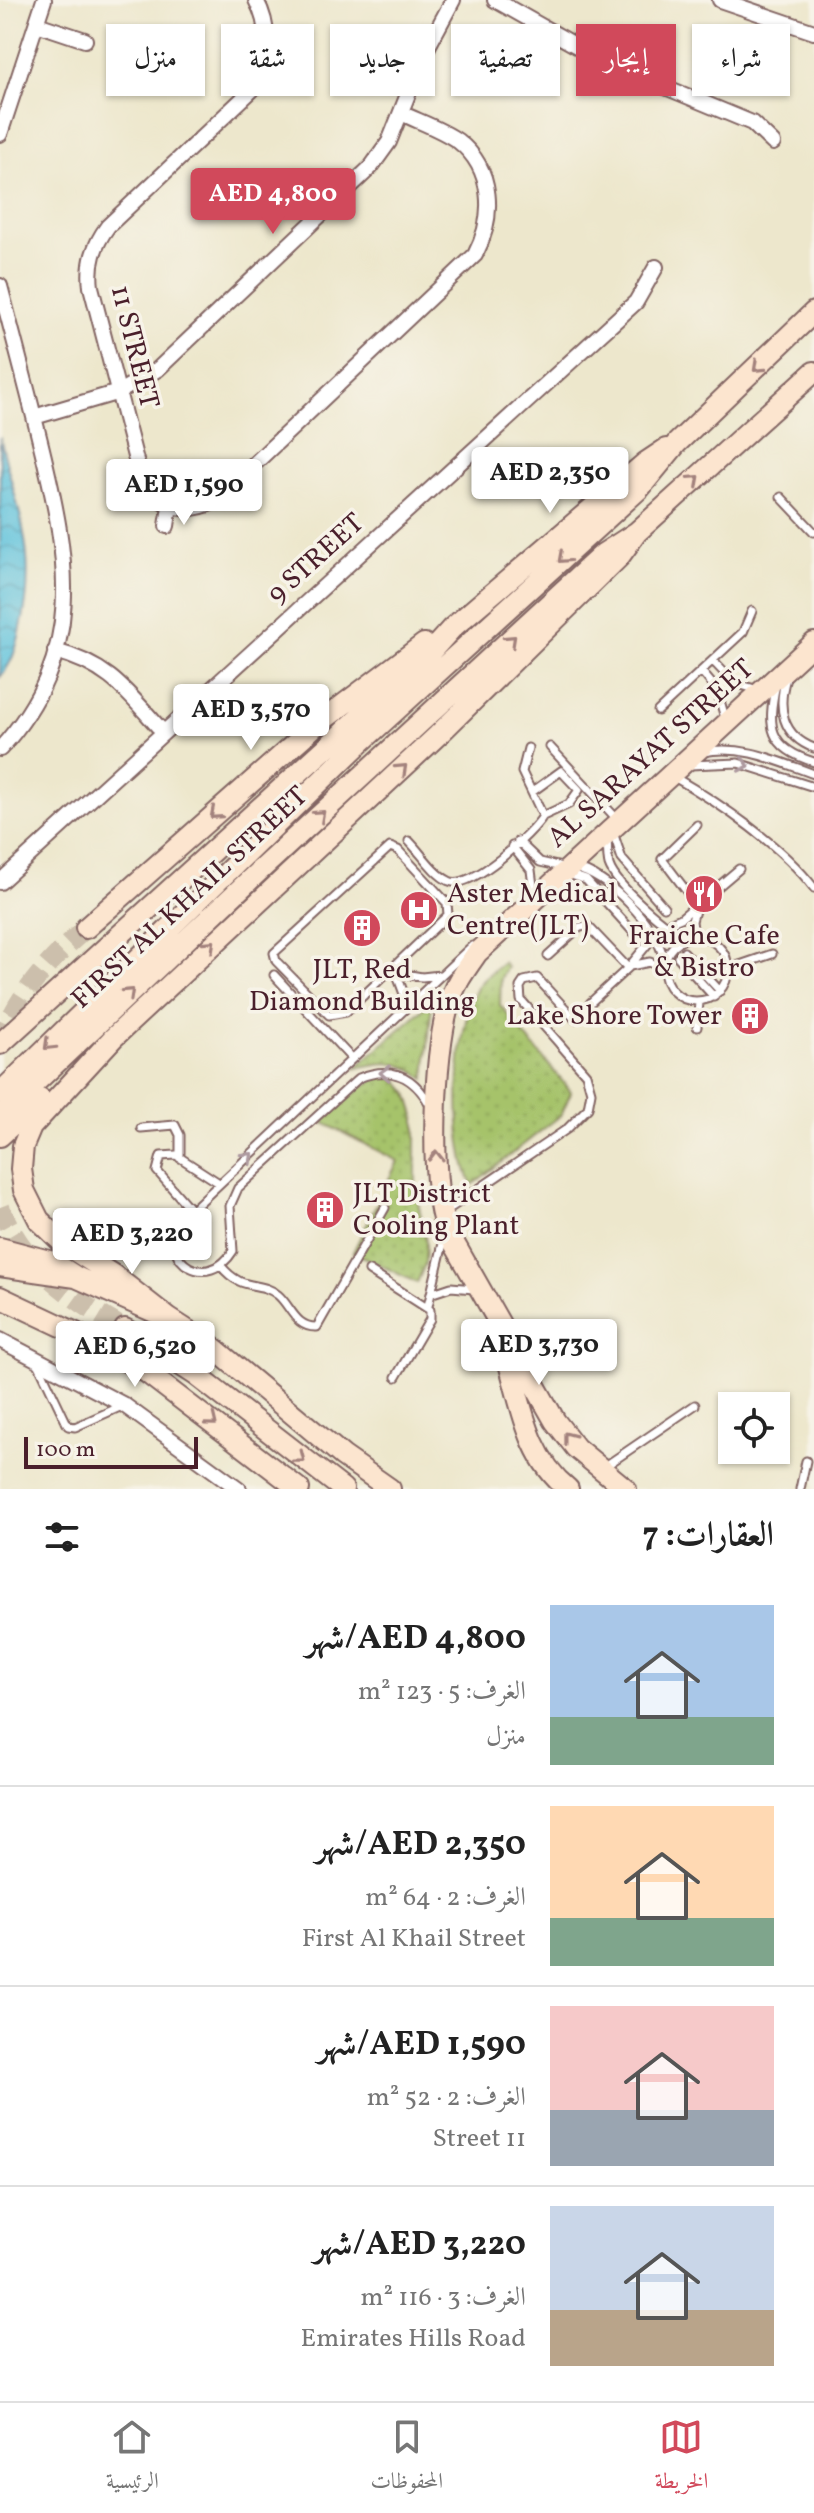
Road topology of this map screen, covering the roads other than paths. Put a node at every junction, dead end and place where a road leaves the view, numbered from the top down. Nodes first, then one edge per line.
1 (44, 0) edge
2 (256, 0) edge
3 (453, 0) edge
4 (495, 0) edge
5 (720, 0) edge
6 (37, 24) junction
7 (814, 32) edge
8 (85, 40) dead end
9 (401, 113) junction
10 (0, 134) edge
11 (773, 143) dead end
12 (656, 267) dead end
13 (0, 286) edge
14 (814, 312) edge
15 (814, 372) edge
16 (119, 392) junction
17 (34, 417) junction
18 (677, 443) junction
19 (781, 497) dead end
20 (170, 506) junction
21 (167, 526) dead end
22 (637, 532) junction
23 (814, 532) edge
24 (752, 611) dead end
25 (452, 628) junction
26 (814, 643) edge
27 (55, 651) junction
28 (713, 661) junction
29 (701, 671) junction
30 (779, 676) junction
31 (658, 711) dead end
32 (724, 724) junction
33 (163, 732) junction
34 (550, 747) dead end
35 (528, 748) dead end
36 (814, 748) edge
37 (0, 749) edge
38 (814, 762) edge
39 (676, 767) junction
40 (814, 774) edge
41 (814, 787) edge
42 (532, 792) junction
43 (543, 816) junction
44 (697, 825) dead end
45 (612, 827) junction
46 (409, 841) dead end
47 (515, 843) junction
48 (739, 869) dead end
49 (566, 870) junction
50 (0, 882) edge
51 (814, 888) edge
52 (528, 905) junction
53 (697, 905) junction
54 (664, 907) dead end
55 (664, 925) junction
56 (86, 928) tunnel mouth
57 (636, 935) dead end
58 (655, 935) junction
59 (691, 938) junction
60 (681, 954) dead end
61 (772, 954) dead end
62 (548, 956) dead end
63 (664, 960) junction
64 (628, 968) junction
65 (728, 969) junction
66 (396, 970) junction
67 (663, 970) junction
68 (274, 975) dead end
69 (441, 975) junction
70 (717, 994) junction
71 (699, 1002) junction
72 (590, 1003) dead end
73 (402, 1012) junction
74 (575, 1019) dead end
75 (697, 1027) dead end
76 (113, 1038) junction
77 (0, 1044) edge
78 (352, 1059) junction
79 (26, 1078) junction
80 (0, 1093) edge
81 (0, 1116) edge
82 (437, 1122) junction
83 (141, 1128) dead end
84 (0, 1136) edge
85 (180, 1158) junction
86 (219, 1183) junction
87 (385, 1208) dead end
88 (191, 1210) junction
89 (443, 1221) junction
90 (0, 1248) edge
91 (0, 1266) edge
92 (221, 1266) junction
93 (369, 1271) dead end
94 (76, 1277) junction
95 (433, 1293) junction
96 (484, 1296) junction
97 (0, 1300) edge
98 (428, 1306) junction
99 (168, 1318) junction
100 (125, 1329) tunnel mouth
101 (0, 1340) edge
102 (35, 1356) junction
103 (396, 1377) dead end
104 (124, 1405) junction
105 (695, 1405) dead end
106 (806, 1461) dead end
107 (600, 1471) junction
108 (239, 1489) edge
109 (299, 1489) edge
110 (343, 1489) edge
111 (390, 1489) edge
112 (568, 1489) edge
113 (626, 1489) edge
114 (800, 1489) edge

1 - 6 street
2 - 16 street, 11 STREET
3 - 9 street
4 - 11 street
5 - 7 street
6 - 8 street
6 - 10 street
9 - 16 street
9 - 20 street
12 - 33 street, 9 STREET
13 - 17 street
14 -> 18 main road, FIRST AL KHAIL STREET
22 -> 15 main road, FIRST AL KHAIL STREET
16 - 17 street
16 - 20 street, 11 STREET
17 - 27 street
18 - 25 main road
18 -> 79 main road, FIRST AL KHAIL STREET
19 - 23 lane
20 - 21 street
76 -> 22 main road
79 -> 22 main road, FIRST AL KHAIL STREET
24 - 28 lane
25 -> 56 main road
25 - 77 main road
26 - 30 main road, AL SARAYAT STREET
27 - 33 street
27 - 37 street
28 - 29 lane
28 - 30 lane
29 - 31 lane
29 - 32 lane
30 - 32 main road, AL SARAYAT STREET
30 - 36 lane
30 - 38 lane
32 - 39 main road, AL SARAYAT STREET
33 - 50 street, 9 STREET
34 - 45 lane
35 - 42 lane
39 - 40 lane
39 -> 41 lane
39 - 45 main road, AL SARAYAT STREET
39 - 51 lane
42 - 43 lane
42 - 43 lane
43 - 47 lane
44 - 53 lane
45 - 49 main road, AL SARAYAT STREET
45 - 54 lane
45 - 55 lane
46 - 47 lane
47 - 49 lane
47 - 52 lane
48 - 53 lane
49 - 52 main road, AL SARAYAT STREET
49 - 57 lane
49 - 58 lane
52 - 69 lane
52 - 82 main road, AL SARAYAT STREET
53 - 55 lane
53 - 59 lane
55 - 59 lane
58 - 63 lane
58 - 64 lane
59 - 63 lane
59 - 65 lane
60 - 70 lane
61 - 65 lane
62 - 64 lane
63 - 67 lane
64 - 67 lane
64 - 72 lane
65 - 70 lane
66 - 66 lane
66 - 69 lane
66 - 73 lane
67 - 71 lane
68 - 78 lane
69 - 73 lane
70 - 71 lane
71 - 75 lane
73 - 78 lane
74 - 89 lane
76 - 84 main road
76 - 99 main road
86 -> 78 lane
79 - 80 main road, FIRST AL KHAIL STREET
79 - 81 main road, FIRST AL KHAIL STREET
89 -> 82 main road, AL SARAYAT STREET
82 -> 92 lane
83 - 85 lane
85 - 86 lane
85 - 88 lane
86 - 88 lane
87 - 92 lane
88 - 92 lane
89 - 95 lane
89 - 96 main road, AL SARAYAT STREET
90 - 94 main road
91 - 94 main road
93 - 98 lane
94 - 99 main road
95 - 96 lane
95 - 98 lane
107 -> 96 main road, AL SARAYAT STREET
96 - 112 main road
97 -> 109 main road
98 - 103 lane
99 - 111 main road
100 -> 110 main road
101 - 102 street
102 - 104 street
102 - 104 lane
104 - 108 street
105 - 107 lane
106 - 114 lane
107 - 113 main road, AL SARAYAT STREET

